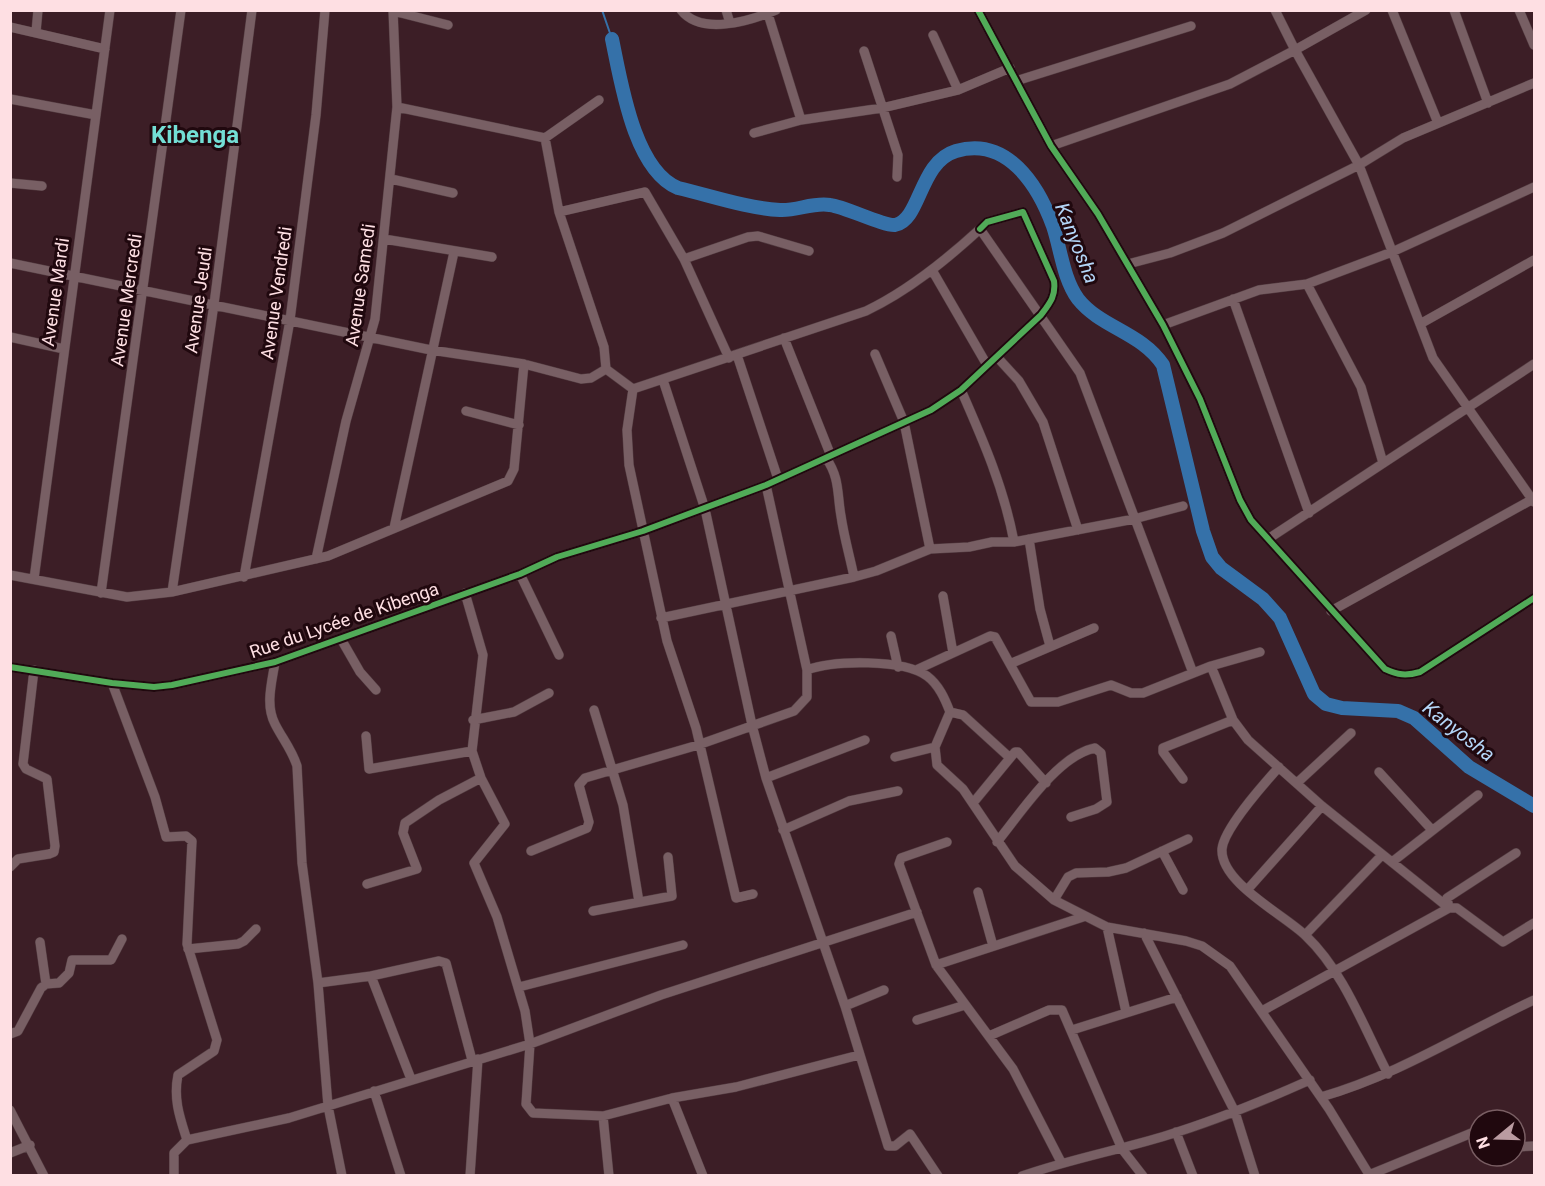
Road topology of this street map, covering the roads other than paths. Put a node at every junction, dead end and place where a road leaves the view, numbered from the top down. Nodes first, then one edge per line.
1 (38, 10) edge
2 (110, 10) edge
3 (181, 10) edge
4 (252, 10) edge
5 (325, 10) edge
6 (681, 10) edge
7 (726, 10) edge
8 (978, 10) edge
9 (1275, 10) edge
10 (1366, 10) edge
11 (1392, 10) edge
12 (1454, 10) edge
13 (1519, 10) edge
14 (393, 11) edge
15 (772, 12) edge
16 (730, 23) junction
17 (448, 25) dead end
18 (1191, 26) dead end
19 (10, 27) edge
20 (36, 32) junction
21 (933, 35) dead end
22 (1534, 45) edge
23 (105, 49) junction
24 (1295, 50) junction
25 (864, 51) dead end
26 (1010, 68) junction
27 (1016, 81) junction
28 (1534, 83) edge
29 (958, 90) junction
30 (10, 99) edge
31 (599, 100) dead end
32 (1488, 103) junction
33 (397, 107) junction
34 (882, 108) junction
35 (96, 115) junction
36 (801, 120) junction
37 (1438, 123) junction
38 (754, 133) dead end
39 (545, 138) junction
40 (1051, 146) junction
41 (1359, 165) junction
42 (897, 177) dead end
43 (391, 179) junction
44 (10, 183) edge
45 (42, 186) dead end
46 (1534, 186) edge
47 (453, 193) dead end
48 (559, 212) junction
49 (980, 230) junction
50 (384, 239) junction
51 (809, 251) dead end
52 (454, 252) junction
53 (1392, 252) junction
54 (492, 257) dead end
55 (684, 259) junction
56 (1534, 260) edge
57 (10, 263) edge
58 (1128, 264) junction
59 (932, 270) junction
60 (74, 275) junction
61 (1306, 284) junction
62 (145, 289) junction
63 (1233, 299) junction
64 (214, 304) junction
65 (1041, 315) junction
66 (290, 320) junction
67 (1420, 324) junction
68 (1163, 325) junction
69 (372, 336) junction
70 (10, 337) edge
71 (784, 338) junction
72 (64, 349) junction
73 (431, 350) junction
74 (875, 354) dead end
75 (733, 356) junction
76 (997, 357) junction
77 (524, 364) junction
78 (1534, 364) edge
79 (987, 365) junction
80 (606, 369) junction
81 (663, 380) junction
82 (633, 389) junction
83 (961, 390) junction
84 (1467, 409) junction
85 (466, 411) dead end
86 (904, 422) junction
87 (519, 425) junction
88 (829, 457) junction
89 (1383, 463) junction
90 (778, 479) junction
91 (766, 485) junction
92 (1534, 501) edge
93 (1183, 506) dead end
94 (705, 509) junction
95 (1309, 513) junction
96 (1134, 519) junction
97 (394, 528) junction
98 (1078, 530) junction
99 (643, 531) junction
100 (1268, 538) junction
101 (1029, 539) junction
102 (1014, 542) junction
103 (930, 549) junction
104 (316, 559) junction
105 (519, 574) junction
106 (10, 575) edge
107 (854, 577) junction
108 (243, 578) junction
109 (34, 579) junction
110 (172, 592) junction
111 (790, 592) junction
112 (101, 593) junction
113 (465, 593) junction
114 (943, 596) dead end
115 (1534, 598) edge
116 (726, 603) junction
117 (1331, 611) junction
118 (661, 618) junction
119 (1094, 628) dead end
120 (891, 636) dead end
121 (341, 639) junction
122 (1050, 646) junction
123 (1260, 652) dead end
124 (953, 653) junction
125 (559, 655) dead end
126 (275, 662) junction
127 (1012, 663) junction
128 (1211, 666) junction
129 (10, 667) edge
130 (898, 667) junction
131 (34, 670) junction
132 (807, 670) junction
133 (916, 670) junction
134 (1193, 673) junction
135 (112, 683) junction
136 (376, 690) dead end
137 (549, 693) dead end
138 (594, 710) dead end
139 (950, 712) junction
140 (473, 720) junction
141 (1233, 720) junction
142 (752, 725) junction
143 (1351, 734) dead end
144 (366, 736) dead end
145 (865, 740) dead end
146 (698, 745) junction
147 (936, 747) junction
148 (472, 751) junction
149 (895, 757) dead end
150 (1009, 757) junction
151 (1279, 767) junction
152 (613, 772) junction
153 (1378, 772) dead end
154 (481, 778) junction
155 (766, 778) junction
156 (1183, 779) dead end
157 (1298, 782) junction
158 (1046, 783) junction
159 (898, 790) dead end
160 (1478, 795) dead end
161 (973, 803) junction
162 (1322, 806) junction
163 (1071, 817) dead end
164 (783, 830) junction
165 (1432, 830) junction
166 (1188, 839) dead end
167 (947, 842) dead end
168 (997, 842) junction
169 (531, 851) dead end
170 (1162, 851) junction
171 (1516, 854) dead end
172 (1382, 855) junction
173 (668, 856) dead end
174 (1392, 862) junction
175 (10, 867) edge
176 (367, 884) dead end
177 (1248, 889) junction
178 (1183, 890) dead end
179 (978, 892) dead end
180 (753, 894) dead end
181 (1054, 900) junction
182 (639, 902) junction
183 (1449, 908) junction
184 (593, 911) dead end
185 (917, 912) junction
186 (1083, 917) junction
187 (1534, 923) edge
188 (1107, 927) junction
189 (256, 929) dead end
190 (1144, 933) junction
191 (1305, 935) junction
192 (122, 939) dead end
193 (40, 942) dead end
194 (824, 943) junction
195 (683, 945) dead end
196 (993, 946) junction
197 (188, 949) junction
198 (936, 965) junction
199 (1334, 970) junction
200 (371, 976) junction
201 (318, 983) junction
202 (46, 984) junction
203 (519, 987) junction
204 (884, 990) dead end
205 (1177, 996) junction
206 (1534, 1000) edge
207 (965, 1005) junction
208 (845, 1006) junction
209 (1263, 1011) junction
210 (1126, 1012) junction
211 (917, 1020) dead end
212 (1072, 1030) junction
213 (10, 1034) edge
214 (989, 1036) junction
215 (530, 1044) junction
216 (859, 1054) junction
217 (475, 1060) junction
218 (1388, 1074) junction
219 (411, 1079) junction
220 (1310, 1080) junction
221 (374, 1091) junction
222 (1321, 1097) junction
223 (672, 1098) junction
224 (328, 1106) junction
225 (10, 1110) edge
226 (1235, 1112) junction
227 (603, 1116) junction
228 (1176, 1132) junction
229 (1467, 1135) edge
230 (187, 1140) junction
231 (30, 1145) junction
232 (1122, 1149) junction
233 (10, 1153) edge
234 (1062, 1162) junction
235 (1369, 1175) edge
236 (44, 1176) edge
237 (174, 1176) edge
238 (342, 1176) edge
239 (401, 1176) edge
240 (470, 1176) edge
241 (609, 1176) edge
242 (703, 1176) edge
243 (938, 1176) edge
244 (1022, 1176) edge
245 (1143, 1176) edge
246 (1192, 1176) edge
247 (1255, 1176) edge

1 - 20 street
2 - 23 street, Avenue Mardi
3 - 62 street, Avenue Mercredi
4 - 64 street, Avenue Jeudi
5 - 66 street, Avenue Vendredi
6 - 16 street
7 - 16 street
8 - 26 street
9 - 24 street
10 - 24 street
11 - 37 street
12 - 32 street
13 - 22 street
14 - 17 street
14 - 33 street, Avenue Samedi
15 - 16 street
15 - 36 street
18 - 27 street
19 - 20 street
20 - 23 street
21 - 29 street
23 - 35 street, Avenue Mardi
24 - 40 street
24 - 41 street
25 - 34 street
26 - 27 street
26 - 29 street
27 - 40 street
28 - 32 street
29 - 34 street
30 - 35 street
31 - 39 street
32 - 37 street
33 - 39 street
33 - 43 street, Avenue Samedi
34 - 36 street
34 - 42 street
35 - 60 street, Avenue Mardi
36 - 38 street
37 - 41 street
39 - 48 street
40 - 58 street
41 - 53 street
41 - 58 street
43 - 47 street
43 - 50 street, Avenue Samedi
44 - 45 street
46 - 53 street
48 - 55 street
48 - 80 street
49 - 59 street
49 - 65 street
49 - 65 street, Rue du Lycée de Kibenga
50 - 52 street
50 - 69 street, Avenue Samedi
51 - 55 street
52 - 54 street
52 - 73 street
53 - 61 street
53 - 67 street
55 - 75 street
56 - 67 street
57 - 60 street
58 - 68 street
59 - 71 street
59 - 79 street
60 - 62 street
60 - 72 street, Avenue Mardi
61 - 63 street
61 - 89 street
62 - 64 street
62 - 112 street, Avenue Mercredi
63 - 68 street
63 - 95 street
64 - 66 street
64 - 110 street, Avenue Jeudi
65 - 76 street, Rue du Lycée de Kibenga
65 - 96 street
66 - 69 street
66 - 108 street, Avenue Vendredi
67 - 84 street
68 - 100 street
69 - 73 street
69 - 104 street, Avenue Samedi
70 - 72 street
71 - 75 street
71 - 88 street
72 - 109 street, Avenue Mardi
73 - 77 street
73 - 97 street
74 - 86 street
75 - 81 street
75 - 90 street
76 - 79 street, Rue du Lycée de Kibenga
76 - 98 street
77 - 80 street
77 - 87 street
78 - 84 street
79 - 83 street, Rue du Lycée de Kibenga
80 - 82 street
81 - 82 street
81 - 94 street
82 - 99 street
83 - 86 street, Rue du Lycée de Kibenga
83 - 102 street
84 - 89 street
84 - 92 street
85 - 87 street
86 - 88 street, Rue du Lycée de Kibenga
86 - 103 street
87 - 97 street
88 - 90 street, Rue du Lycée de Kibenga
88 - 107 street
89 - 95 street
90 - 91 street, Rue du Lycée de Kibenga
91 - 94 street, Rue du Lycée de Kibenga
91 - 111 street
92 - 117 street
93 - 96 street
94 - 99 street, Rue du Lycée de Kibenga
94 - 116 street
95 - 100 street
96 - 98 street
96 - 134 street
97 - 104 street
98 - 101 street
99 - 105 street, Rue du Lycée de Kibenga
99 - 118 street
100 - 117 street
101 - 102 street
101 - 122 street
102 - 103 street
103 - 107 street
104 - 108 street
105 - 113 street, Rue du Lycée de Kibenga
105 - 125 street
106 - 109 street
107 - 111 street
108 - 110 street
109 - 112 street
110 - 112 street
111 - 116 street
111 - 132 street
113 - 121 street, Rue du Lycée de Kibenga
113 - 140 street
114 - 124 street
115 - 117 street
116 - 118 street
116 - 142 street
118 - 146 street
119 - 122 street
120 - 130 street
121 - 126 street, Rue du Lycée de Kibenga
121 - 136 street
122 - 127 street
123 - 128 street
124 - 127 street
124 - 133 street
126 - 135 street, Rue du Lycée de Kibenga
126 - 201 street
127 - 134 street
128 - 134 street
128 - 141 street
129 - 131 street, Rue du Lycée de Kibenga
130 - 132 street
130 - 133 street
131 - 135 street, Rue du Lycée de Kibenga
131 - 175 street
132 - 142 street
133 - 139 street
135 - 197 street
137 - 140 street
138 - 152 street
139 - 147 street
139 - 150 street
140 - 148 street
141 - 151 street
141 - 156 street
142 - 146 street
142 - 155 street
143 - 157 street
144 - 148 street
145 - 155 street
146 - 152 street
146 - 180 street
147 - 149 street
147 - 161 street
148 - 154 street
150 - 158 street
150 - 161 street
151 - 157 street
151 - 177 street
152 - 169 street
152 - 182 street
153 - 165 street
154 - 176 street
154 - 203 street
155 - 164 street
157 - 162 street
158 - 163 street
158 - 168 street
159 - 164 street
160 - 165 street
161 - 168 street
162 - 172 street
162 - 177 street
164 - 194 street
165 - 174 street
166 - 170 street
167 - 185 street
168 - 181 street
170 - 178 street
170 - 181 street
171 - 183 street
172 - 174 street
172 - 191 street
173 - 182 street
174 - 183 street
177 - 191 street
179 - 196 street
181 - 186 street
182 - 184 street
183 - 187 street
183 - 199 street
185 - 194 street
185 - 198 street
186 - 188 street
186 - 196 street
188 - 190 street
188 - 210 street
189 - 197 street
190 - 205 street
190 - 209 street
191 - 199 street
192 - 202 street
193 - 202 street
194 - 208 street
194 - 215 street
195 - 203 street
196 - 198 street
197 - 230 street
198 - 207 street
199 - 209 street
199 - 218 street
200 - 201 street
200 - 217 street
200 - 219 street
201 - 224 street
202 - 213 street
203 - 215 street
204 - 208 street
205 - 210 street
205 - 226 street
206 - 218 street
207 - 211 street
207 - 214 street
208 - 216 street
209 - 220 street
210 - 212 street
212 - 214 street
212 - 232 street
214 - 234 street
215 - 217 street
215 - 227 street
216 - 223 street
216 - 243 street
217 - 219 street
217 - 240 street
218 - 222 street
219 - 221 street
220 - 222 street
220 - 226 street
221 - 224 street
221 - 239 street
222 - 235 street
223 - 227 street
223 - 242 street
224 - 230 street
224 - 238 street
225 - 231 street
226 - 228 street
226 - 247 street
227 - 241 street
228 - 232 street
228 - 246 street
229 - 235 street
230 - 237 street
231 - 233 street
231 - 236 street
232 - 234 street
232 - 245 street
234 - 244 street

